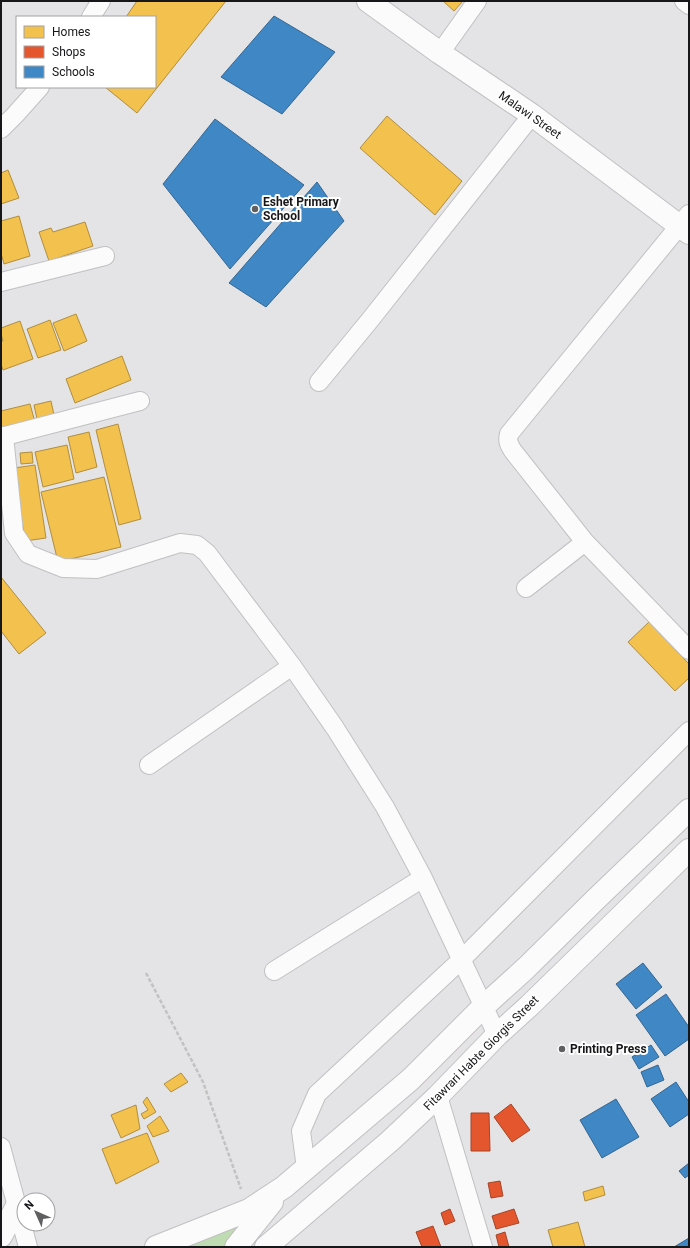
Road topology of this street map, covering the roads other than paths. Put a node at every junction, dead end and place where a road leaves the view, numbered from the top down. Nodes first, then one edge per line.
1 (101, 1) edge
2 (368, 1) edge
3 (477, 1) edge
4 (684, 1) edge
5 (689, 5) edge
6 (92, 16) edge
7 (440, 53) junction
8 (39, 88) edge
9 (532, 115) junction
10 (1, 129) edge
11 (686, 224) edge
12 (105, 256) dead end
13 (1, 282) edge
14 (319, 382) dead end
15 (140, 401) dead end
16 (2, 436) edge
17 (586, 542) junction
18 (526, 588) dead end
19 (689, 650) edge
20 (292, 666) junction
21 (689, 731) edge
22 (149, 764) dead end
23 (689, 810) edge
24 (689, 850) edge
25 (423, 878) junction
26 (461, 960) junction
27 (274, 971) dead end
28 (483, 1007) junction
29 (497, 1035) junction
30 (438, 1096) junction
31 (1, 1147) edge
32 (306, 1168) junction
33 (284, 1187) junction
34 (16, 1202) edge
35 (16, 1208) edge
36 (298, 1220) junction
37 (24, 1232) edge
38 (1, 1236) edge
39 (28, 1247) edge
40 (156, 1247) edge
41 (236, 1247) edge
42 (266, 1247) edge
43 (292, 1247) edge
44 (483, 1247) edge

1 - 6 street
2 - 7 main road, Malawi Street
3 - 7 street
4 - 5 street
7 - 9 main road, Malawi Street
8 - 10 street
9 - 11 main road, Malawi Street
9 - 14 street
11 - 17 street
12 - 13 street
15 - 16 street
16 - 20 street
17 - 18 street
17 - 19 street
20 - 22 street
20 - 25 street
21 - 26 street
23 - 28 main road
24 - 29 main road, Fitawrari Habte Giorgis Street
25 - 26 street
25 - 27 street
26 - 28 street
26 - 32 street
28 - 29 street
28 - 32 main road
29 - 30 main road, Fitawrari Habte Giorgis Street
30 - 36 main road, Fitawrari Habte Giorgis Street
30 - 44 street
31 - 34 street
32 - 33 main road
33 - 40 main road
33 - 41 main road
35 - 38 main road
36 - 42 main road, Fitawrari Habte Giorgis Street
36 - 43 main road
37 - 39 street

